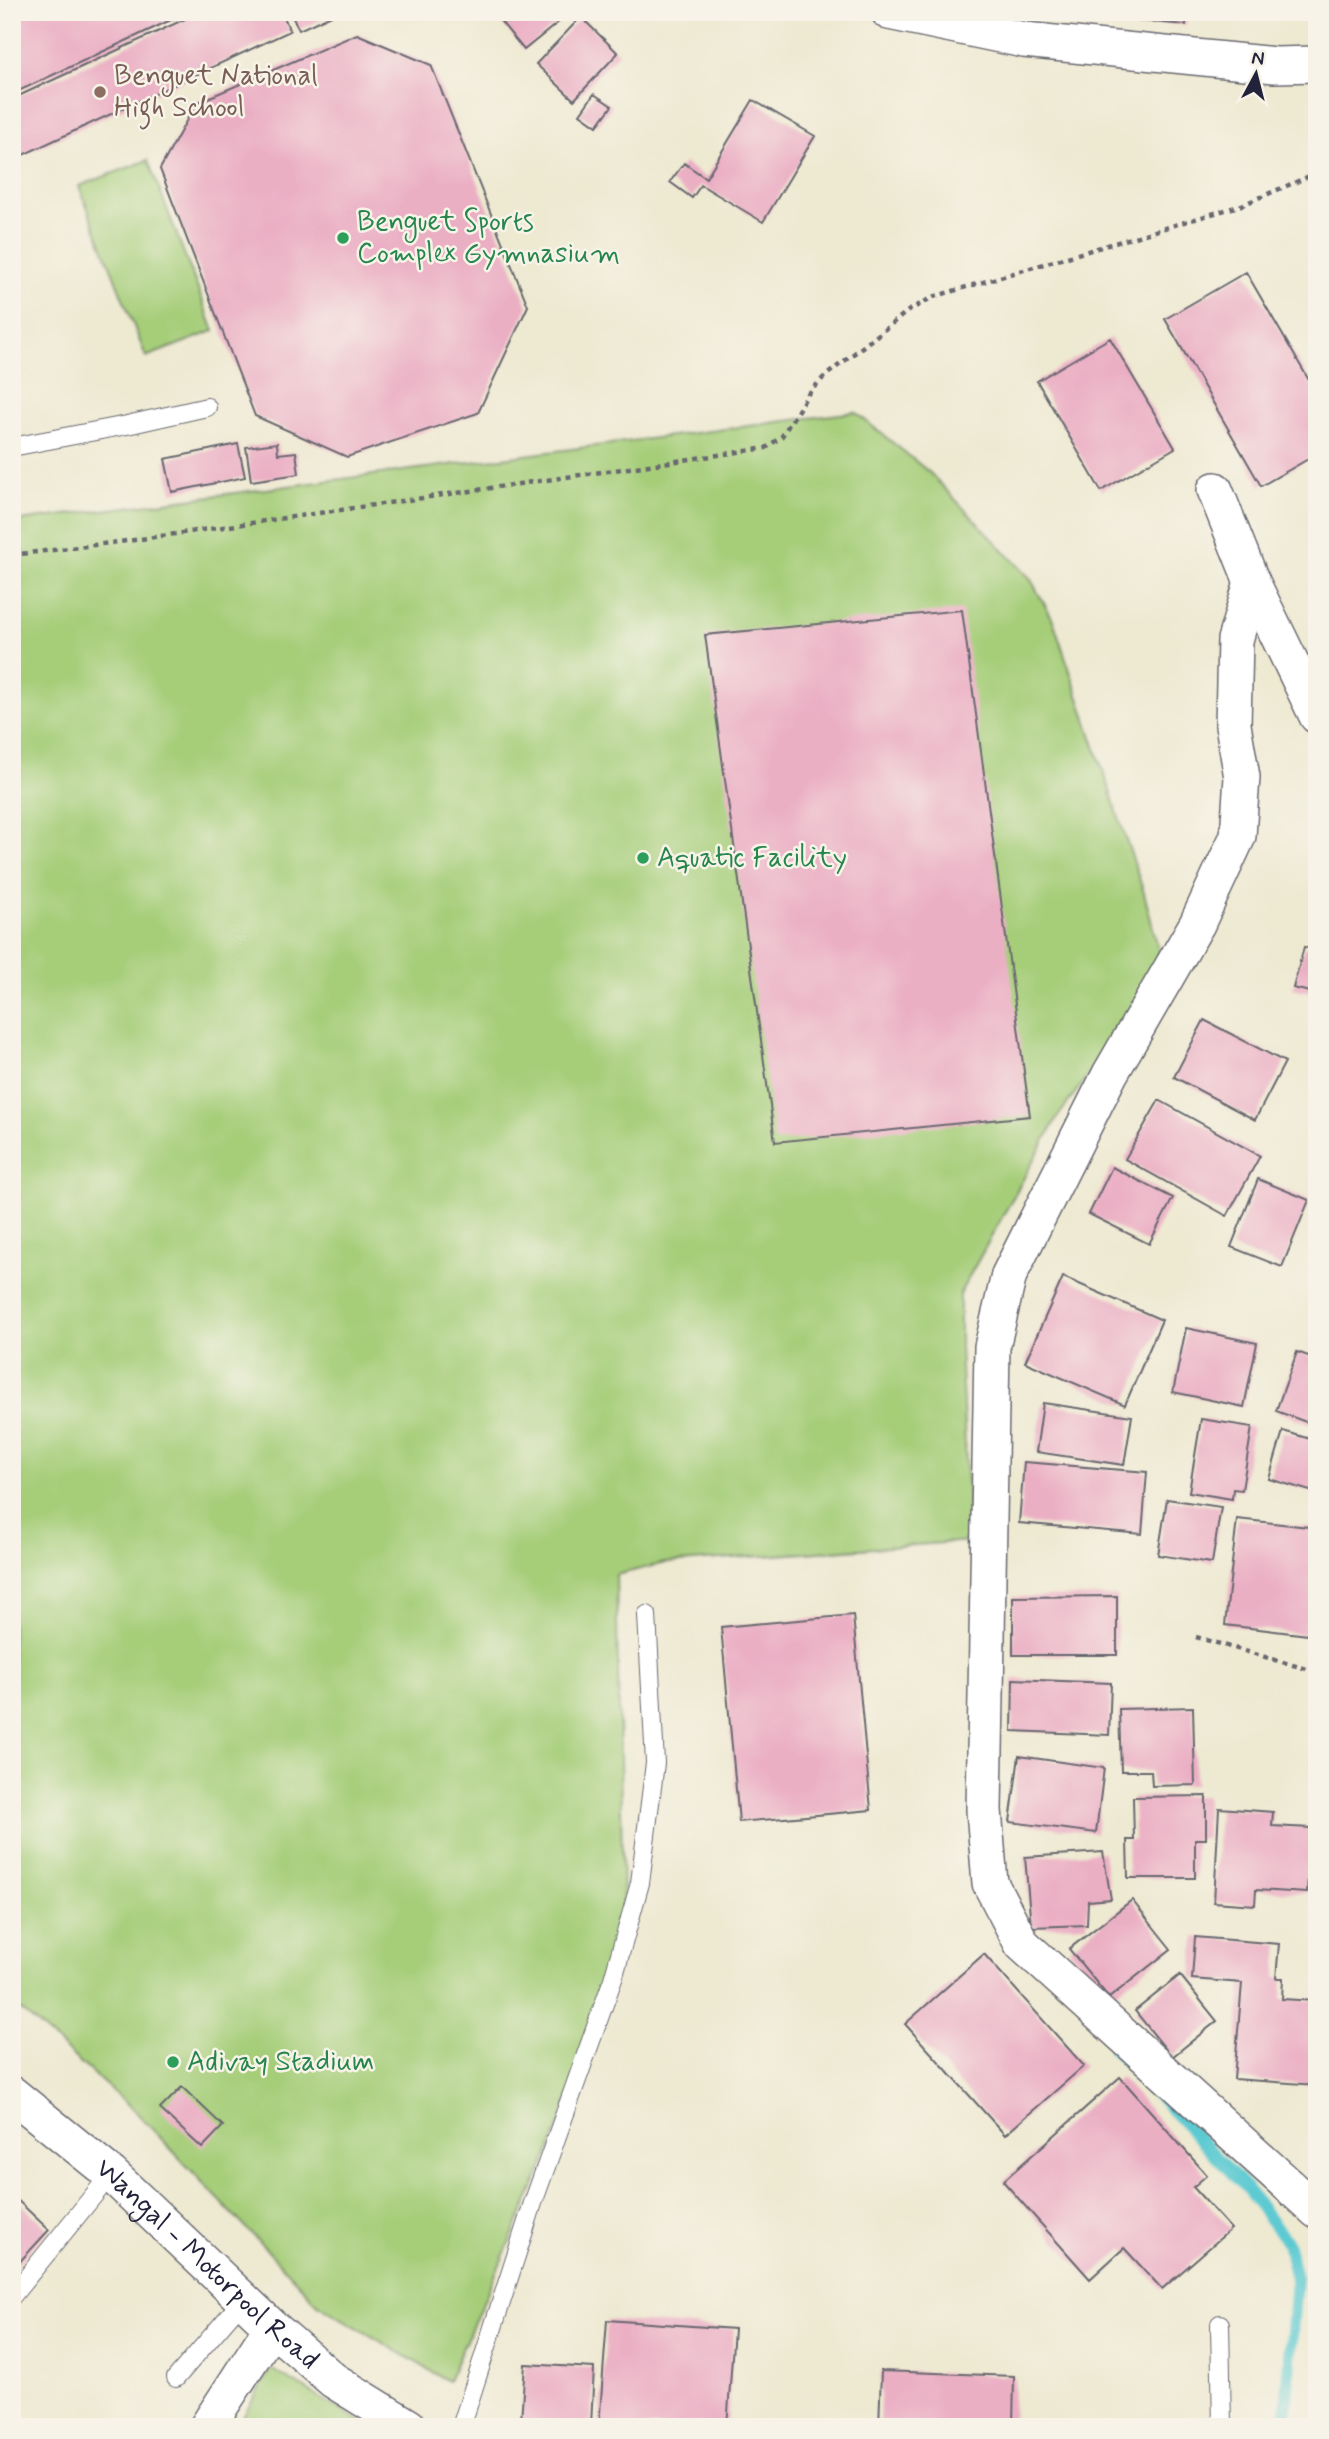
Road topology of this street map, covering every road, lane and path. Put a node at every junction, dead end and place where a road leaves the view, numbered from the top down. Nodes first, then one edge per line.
1 (889, 12) edge
2 (1317, 64) edge
3 (1317, 173) edge
4 (207, 407) dead end
5 (12, 447) edge
6 (1215, 490) dead end
7 (12, 555) edge
8 (1252, 582) junction
9 (1317, 716) edge
10 (647, 1615) dead end
11 (1196, 1637) dead end
12 (1317, 1672) edge
13 (12, 2094) edge
14 (111, 2174) junction
15 (1317, 2211) edge
16 (12, 2297) edge
17 (243, 2300) junction
18 (1220, 2324) dead end
19 (272, 2327) junction
20 (176, 2378) dead end
21 (207, 2427) edge
22 (409, 2427) edge
23 (461, 2427) edge
24 (1222, 2427) edge

1 - 2 street
3 - 7 path
4 - 5 lane
6 - 8 street
8 - 9 street
8 - 15 street
10 - 23 lane
11 - 12 path
13 - 14 street, Wangal - Motorpool Road
14 - 16 lane
14 - 17 street, Wangal - Motorpool Road
17 - 19 street, Wangal - Motorpool Road
17 - 20 lane
18 - 24 lane
19 - 21 street
19 - 22 street, Wangal - Motorpool Road

